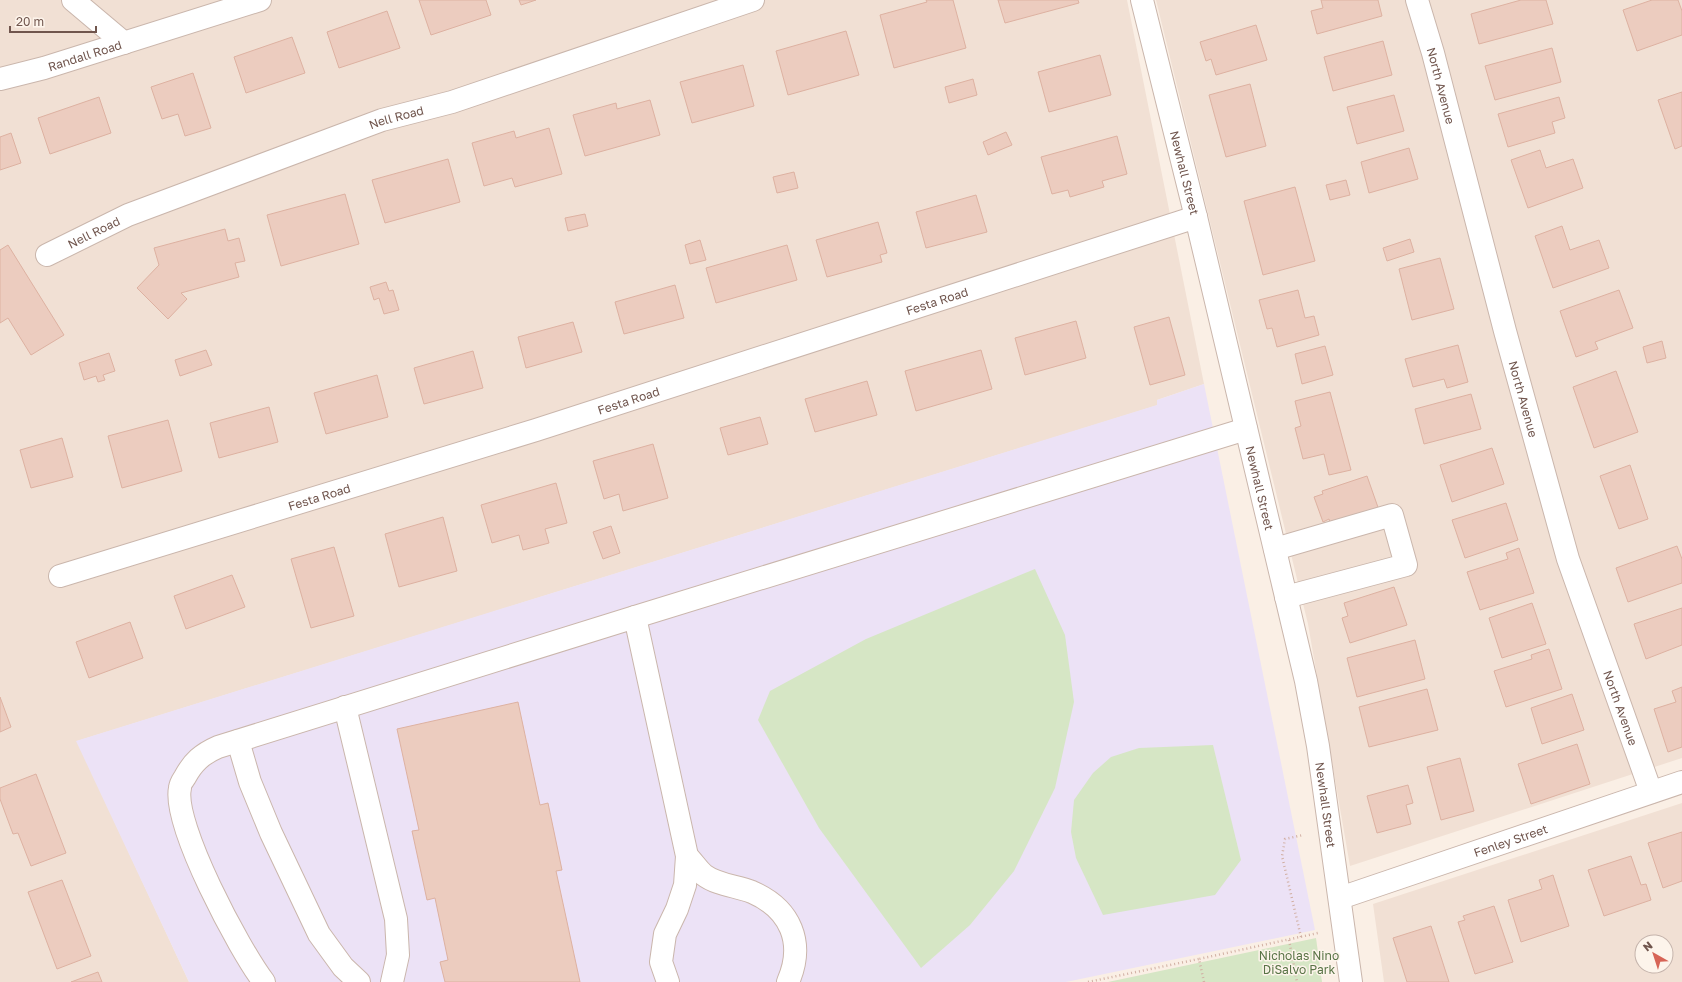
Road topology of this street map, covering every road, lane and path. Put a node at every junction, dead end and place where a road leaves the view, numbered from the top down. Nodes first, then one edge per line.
1 (73, 0) edge
2 (260, 0) edge
3 (754, 0) edge
4 (1142, 0) edge
5 (1417, 0) edge
6 (124, 43) junction
7 (0, 78) edge
8 (1196, 217) junction
9 (47, 255) dead end
10 (1246, 429) junction
11 (1275, 549) junction
12 (60, 576) dead end
13 (1286, 597) junction
14 (635, 616) junction
15 (345, 707) junction
16 (238, 741) junction
17 (1682, 782) edge
18 (1651, 792) junction
19 (1330, 830) junction
20 (688, 856) junction
21 (1340, 898) junction
22 (1320, 933) dead end
23 (1301, 937) junction
24 (1289, 940) junction
25 (1199, 959) junction
26 (264, 982) edge
27 (359, 982) edge
28 (392, 982) edge
29 (668, 982) edge
30 (788, 982) edge
31 (1088, 982) edge
32 (1204, 982) edge
33 (1297, 982) edge
34 (1351, 982) edge

1 - 6 street
2 - 6 street, Randall Road
3 - 9 street, Nell Road
4 - 8 street, Newhall Street
5 - 18 street, North Avenue
6 - 7 street, Randall Road
8 - 10 street, Newhall Street
8 - 12 street, Festa Road
10 - 11 street, Newhall Street
10 - 14 street
11 - 13 street, Newhall Street
11 - 13 street
13 - 19 street, Newhall Street
14 - 15 street
14 - 20 street
15 - 16 street
15 - 28 street
16 - 26 street
16 - 27 street
17 - 18 street, Fenley Street
18 - 21 street, Fenley Street
19 - 21 street, Newhall Street
19 - 23 path
20 - 29 street
20 - 30 street
21 - 34 street, Newhall Street
22 - 23 path
23 - 24 path
24 - 25 path
24 - 33 path
25 - 31 path
25 - 32 path

